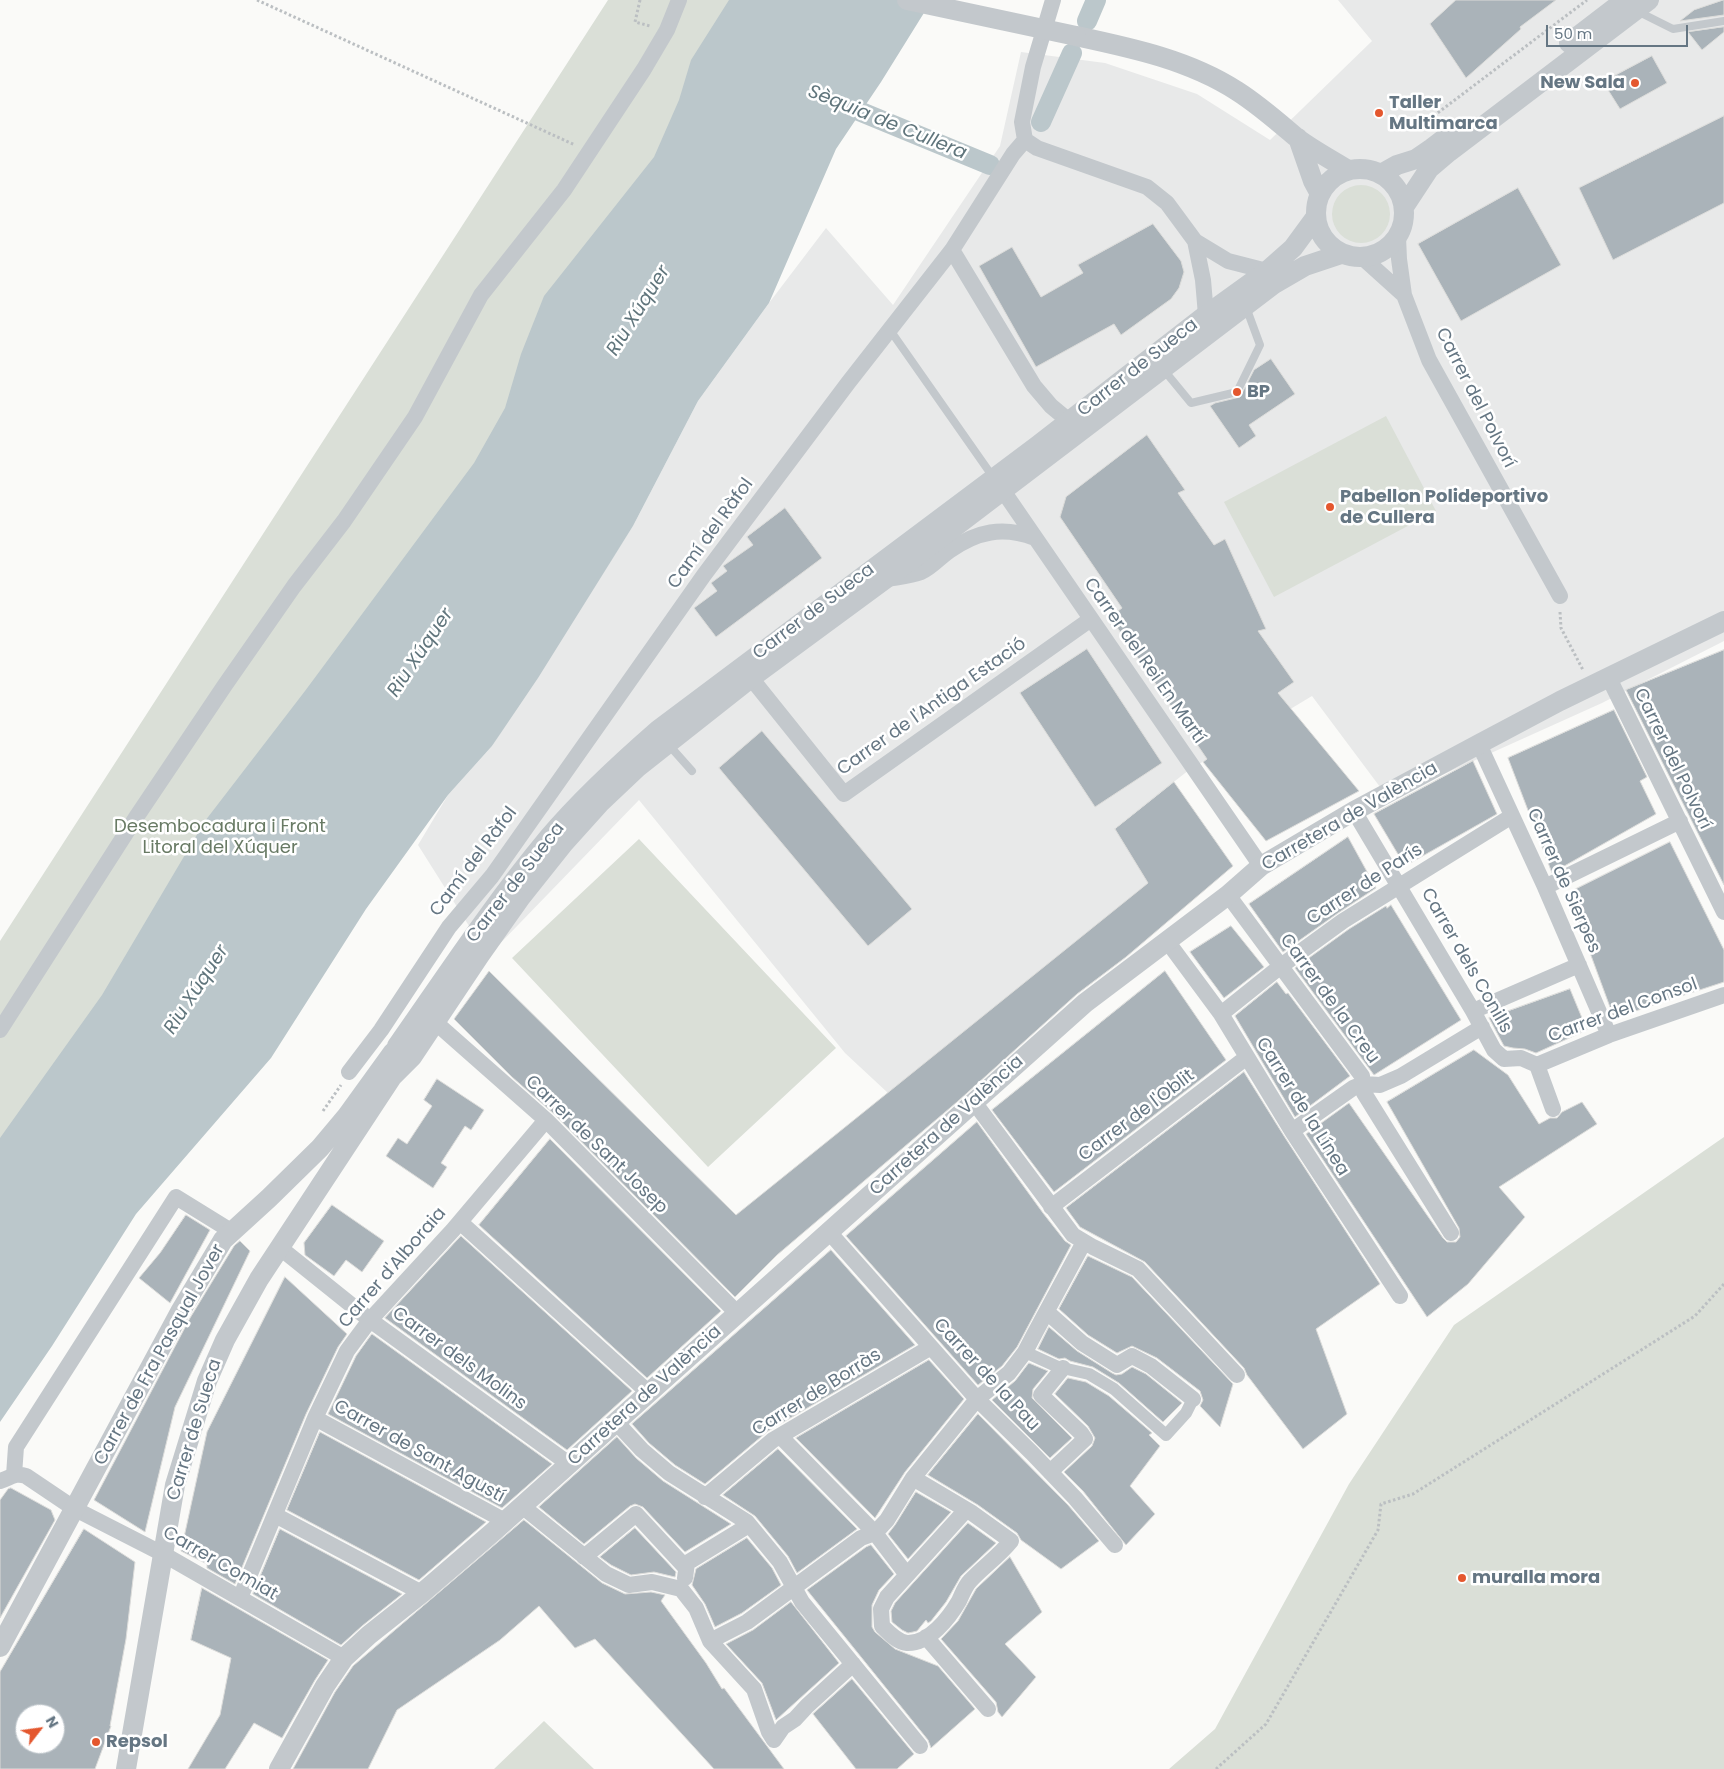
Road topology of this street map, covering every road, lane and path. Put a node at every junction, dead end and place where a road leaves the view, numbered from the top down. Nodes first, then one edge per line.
1 (257, 0) edge
2 (640, 0) edge
3 (679, 0) edge
4 (907, 0) edge
5 (1053, 0) edge
6 (1587, 0) edge
7 (1636, 3) edge
8 (1724, 21) edge
9 (667, 30) junction
10 (1298, 138) junction
11 (1444, 139) junction
12 (1025, 140) junction
13 (589, 151) junction
14 (1348, 170) junction
15 (1381, 174) junction
16 (1320, 194) junction
17 (1404, 207) junction
18 (1315, 218) junction
19 (1398, 236) junction
20 (1195, 241) junction
21 (952, 250) junction
22 (1341, 254) junction
23 (1363, 258) junction
24 (1267, 271) junction
25 (1404, 295) junction
26 (1245, 305) junction
27 (1206, 316) junction
28 (890, 330) junction
29 (1163, 369) junction
30 (1069, 421) junction
31 (999, 484) junction
32 (1036, 538) junction
33 (885, 580) junction
34 (1560, 596) joint
35 (1092, 619) junction
36 (1724, 620) edge
37 (751, 678) junction
38 (1601, 682) junction
39 (663, 737) junction
40 (1479, 744) junction
41 (692, 771) dead end
42 (1354, 811) junction
43 (1512, 816) junction
44 (1680, 821) junction
45 (1261, 866) junction
46 (1399, 885) junction
47 (1545, 888) junction
48 (1228, 895) junction
49 (1724, 912) edge
50 (1167, 941) junction
51 (1579, 965) junction
52 (1281, 966) junction
53 (1724, 995) edge
54 (1473, 1011) junction
55 (1221, 1014) junction
56 (429, 1016) junction
57 (1482, 1027) junction
58 (0, 1030) edge
59 (1608, 1035) junction
60 (397, 1046) junction
61 (1247, 1057) junction
62 (1537, 1065) junction
63 (350, 1072) dead end
64 (392, 1077) junction
65 (1363, 1084) junction
66 (974, 1102) junction
67 (1553, 1109) dead end
68 (546, 1120) junction
69 (1292, 1131) junction
70 (1051, 1207) junction
71 (460, 1222) junction
72 (231, 1231) junction
73 (828, 1232) junction
74 (1451, 1233) dead end
75 (1084, 1242) junction
76 (279, 1247) junction
77 (1724, 1284) edge
78 (1400, 1296) dead end
79 (1047, 1312) junction
80 (737, 1313) junction
81 (370, 1320) junction
82 (931, 1347) junction
83 (1025, 1352) junction
84 (1063, 1368) junction
85 (1237, 1375) dead end
86 (648, 1393) junction
87 (977, 1399) junction
88 (1193, 1399) joint
89 (315, 1418) junction
90 (616, 1422) junction
91 (780, 1436) junction
92 (569, 1464) junction
93 (1050, 1472) junction
94 (7, 1478) edge
95 (913, 1478) junction
96 (705, 1497) junction
97 (522, 1506) junction
98 (75, 1508) junction
99 (966, 1510) junction
100 (275, 1515) junction
101 (505, 1521) junction
102 (750, 1524) junction
103 (875, 1532) junction
104 (1116, 1544) dead end
105 (162, 1554) junction
106 (584, 1557) junction
107 (686, 1568) junction
108 (907, 1574) junction
109 (793, 1588) junction
110 (683, 1591) junction
111 (422, 1593) junction
112 (240, 1598) junction
113 (926, 1637) junction
114 (710, 1641) junction
115 (0, 1647) edge
116 (344, 1658) junction
117 (853, 1664) junction
118 (988, 1709) dead end
119 (920, 1746) dead end
120 (126, 1769) edge
121 (279, 1769) edge
122 (1216, 1769) edge

1 - 13 path
2 - 9 path
3 - 9 street
4 - 10 street, bridge
5 - 12 street
6 - 11 path
7 - 8 lane
7 - 11 street
7 - 17 street
9 - 13 street
10 - 14 street
10 - 16 street
11 - 15 street
12 - 20 street
12 - 21 street, Camí del Ràfol
13 - 58 street
14 - 15 street
14 - 16 street
15 - 17 street
16 - 18 street
17 - 19 street
18 - 22 street
18 - 24 street, Carrer de Sueca
19 - 23 street
19 - 25 street, Carrer del Polvorí
20 - 24 street
20 - 27 street
21 - 28 street, Camí del Ràfol
21 - 30 street
22 - 23 street
22 - 26 street, Carrer de Sueca
23 - 25 street, Carrer del Polvorí
24 - 27 street, Carrer de Sueca
25 - 34 street, Carrer del Polvorí
26 - 29 street, Carrer de Sueca
26 - 29 lane
27 - 30 street, Carrer de Sueca
28 - 31 lane
28 - 63 street, Camí del Ràfol
29 - 31 street, Carrer de Sueca
30 - 31 street, Carrer de Sueca
31 - 32 street, Carrer del Rei En Martí
31 - 33 street, Carrer de Sueca
31 - 39 street, Carrer de Sueca
32 - 33 street
32 - 35 street, Carrer del Rei En Martí
33 - 37 street, Carrer de Sueca
34 - 38 path
35 - 37 street, Carrer de l'Antiga Estació
35 - 45 street, Carrer del Rei En Martí
36 - 38 street, Carretera de València
37 - 39 street, Carrer de Sueca
38 - 40 street, Carretera de València
38 - 44 street, Carrer del Polvorí
39 - 41 lane
39 - 56 street, Carrer de Sueca
40 - 42 street, Carretera de València
40 - 43 street, Carrer de Sierpes
42 - 45 street, Carretera de València
42 - 46 street, Carrer dels Conills
43 - 46 street, Carrer de París
43 - 47 street, Carrer de Sierpes
44 - 47 street
44 - 49 street, Carrer del Polvorí
45 - 48 street, Carretera de València
46 - 52 street, Carrer de París
46 - 54 street, Carrer dels Conills
47 - 51 street, Carrer de Sierpes
48 - 50 street, Carretera de València
48 - 52 street, Carrer de la Creu
50 - 55 street, Carrer de la Línea
50 - 66 street, Carretera de València
51 - 54 street
51 - 59 street, Carrer de Sierpes
52 - 55 street, Carrer de París
52 - 65 street, Carrer de la Creu
53 - 59 street, Carrer del Consol
54 - 57 street, Carrer dels Conills
55 - 61 street, Carrer de la Línea
56 - 60 street, Carrer de Sueca
56 - 64 street, Carrer de Sueca
56 - 68 street, Carrer de Sant Josep
57 - 62 street, Carrer dels Conills
57 - 65 street
59 - 62 street, Carrer del Consol
60 - 64 street, Carrer de Sueca
60 - 72 street, Carrer de Fra Pasqual Jover
61 - 69 street, Carrer de la Línea
61 - 70 street, Carrer de l'Oblit
62 - 67 street
64 - 76 street, Carrer de Sueca
65 - 69 street
65 - 74 street, Carrer de la Creu
66 - 70 street
66 - 73 street, Carretera de València
68 - 71 street, Carrer d'Alboraia
68 - 80 street, Carrer de Sant Josep
69 - 78 street, Carrer de la Línea
70 - 75 street
71 - 81 street, Carrer d'Alboraia
71 - 86 street
72 - 94 street
72 - 98 street, Carrer de Fra Pasqual Jover
73 - 80 street, Carretera de València
73 - 82 street, Carrer de la Pau
75 - 79 street
75 - 85 street
76 - 81 street, Carrer dels Molins
76 - 105 street, Carrer de Sueca
77 - 122 path
79 - 83 street
79 - 88 street
80 - 86 street, Carretera de València
81 - 89 street, Carrer d'Alboraia
81 - 92 street, Carrer dels Molins
82 - 87 street, Carrer de la Pau
82 - 91 street, Carrer de Borràs
83 - 84 street
83 - 87 street
84 - 88 street
84 - 93 street
86 - 90 street, Carretera de València
87 - 93 street, Carrer de la Pau
87 - 95 street
89 - 100 street, Carrer d'Alboraia
89 - 101 street, Carrer de Sant Agustí
90 - 92 street, Carretera de València
90 - 96 street
91 - 96 street, Carrer de Borràs
91 - 103 street
92 - 97 street, Carretera de València
93 - 104 street, Carrer de la Pau
94 - 98 street, Carrer Comiat
95 - 99 street
95 - 103 street
96 - 102 street
97 - 101 street, Carretera de València
97 - 106 street
98 - 105 street, Carrer Comiat
98 - 115 street, Carrer de Fra Pasqual Jover
99 - 108 street
99 - 113 street
100 - 111 street
100 - 112 street, Carrer d'Alboraia
101 - 111 street, Carretera de València
102 - 107 street
102 - 109 street
103 - 108 street
103 - 109 street
105 - 112 street, Carrer Comiat
105 - 120 street, Carrer de Sueca
106 - 107 street
106 - 110 street
107 - 110 street
108 - 113 street
109 - 114 street
109 - 117 street
110 - 114 street
111 - 116 street, Carretera de València
112 - 116 street, Carrer Comiat
113 - 118 street
114 - 117 street
116 - 121 street, Carretera de València
117 - 119 street

